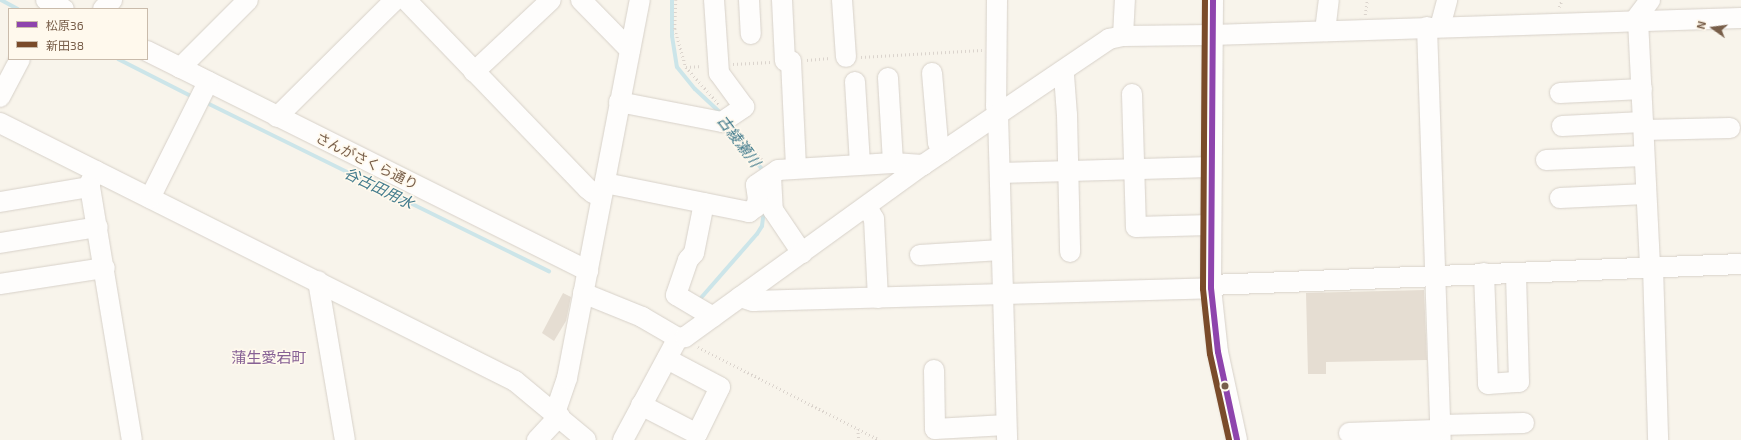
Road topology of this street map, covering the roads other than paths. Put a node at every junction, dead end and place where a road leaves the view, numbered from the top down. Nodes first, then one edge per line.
1 (112, 0) edge
2 (248, 0) edge
3 (395, 0) edge
4 (406, 0) edge
5 (581, 0) edge
6 (640, 0) edge
7 (714, 0) edge
8 (749, 0) edge
9 (782, 0) edge
10 (842, 0) edge
11 (996, 0) edge
12 (1125, 0) edge
13 (1212, 0) edge
14 (1329, 0) edge
15 (1447, 0) edge
16 (1650, 0) edge
17 (546, 2) edge
18 (104, 8) edge
19 (1741, 18) edge
20 (1636, 20) junction
21 (1433, 27) junction
22 (1325, 31) junction
23 (751, 34) dead end
24 (1212, 35) junction
25 (1123, 36) junction
26 (630, 50) junction
27 (148, 52) edge
28 (846, 57) dead end
29 (19, 60) edge
30 (180, 68) junction
31 (474, 72) junction
32 (932, 72) dead end
33 (1061, 72) junction
34 (888, 78) dead end
35 (208, 82) junction
36 (855, 82) dead end
37 (1642, 89) junction
38 (1560, 93) dead end
39 (1132, 94) dead end
40 (0, 97) edge
41 (619, 102) junction
42 (1000, 113) junction
43 (277, 116) junction
44 (0, 124) edge
45 (1562, 126) dead end
46 (1644, 126) junction
47 (1730, 128) dead end
48 (943, 152) junction
49 (1644, 156) junction
50 (1546, 160) dead end
51 (893, 162) junction
52 (860, 164) junction
53 (923, 165) junction
54 (796, 167) junction
55 (1211, 167) junction
56 (1133, 170) junction
57 (1068, 172) junction
58 (1000, 173) junction
59 (767, 178) junction
60 (93, 179) junction
61 (598, 189) junction
62 (1646, 194) junction
63 (150, 198) junction
64 (1560, 198) dead end
65 (0, 202) edge
66 (704, 203) junction
67 (867, 207) junction
68 (1210, 225) junction
69 (98, 227) junction
70 (0, 243) edge
71 (1001, 250) junction
72 (1070, 252) dead end
73 (802, 253) junction
74 (920, 255) dead end
75 (1741, 264) edge
76 (1652, 267) junction
77 (105, 268) junction
78 (588, 271) junction
79 (1516, 273) junction
80 (1484, 274) junction
81 (1436, 277) junction
82 (318, 281) junction
83 (0, 284) edge
84 (1211, 286) junction
85 (583, 293) junction
86 (1003, 294) junction
87 (740, 297) junction
88 (878, 298) junction
89 (713, 317) junction
90 (682, 337) junction
91 (667, 359) junction
92 (934, 370) dead end
93 (641, 405) junction
94 (557, 414) junction
95 (1524, 423) dead end
96 (1007, 432) edge
97 (1441, 432) edge
98 (1349, 433) dead end
99 (132, 440) edge
100 (345, 440) edge
101 (537, 440) edge
102 (586, 440) edge
103 (622, 440) edge
104 (1237, 440) edge
105 (1658, 440) edge

1 - 18 street
2 - 30 street
3 - 43 street
4 - 31 street
5 - 26 street
6 - 26 street
7 - 41 street
8 - 23 street
9 - 54 street
10 - 28 street
11 - 42 street
12 - 25 street
13 - 24 street
14 - 22 street
15 - 21 street
16 - 20 street
17 - 31 street
19 - 20 street
20 - 21 street
20 - 37 street
21 - 22 street
21 - 81 street
22 - 24 street
24 - 25 street
24 - 55 street
25 - 33 street
26 - 41 street
27 - 30 street, さんがさくら通り
29 - 40 street
30 - 35 street, さんがさくら通り
31 - 61 street
32 - 48 street
33 - 42 street
33 - 57 street
34 - 51 street
35 - 43 street, さんがさくら通り
35 - 63 street
36 - 52 street
37 - 38 street
37 - 46 street
39 - 56 street
41 - 61 street
42 - 48 street
42 - 58 street
43 - 78 street, さんがさくら通り
44 - 60 street
45 - 46 street
46 - 47 street
46 - 49 street
48 - 53 street
49 - 50 street
49 - 62 street
51 - 52 street
51 - 53 street
52 - 54 street
53 - 67 street
54 - 59 street
55 - 56 street
55 - 68 street
56 - 57 street
56 - 68 street
57 - 58 street
57 - 72 street
58 - 71 street
59 - 66 street
59 - 73 street
60 - 63 street
60 - 65 street
60 - 69 street
61 - 66 street
61 - 78 street
62 - 64 street
62 - 76 street
63 - 82 street
66 - 89 street
67 - 73 street
67 - 88 street
68 - 84 street
69 - 70 street
69 - 77 street
71 - 74 street
71 - 86 street
73 - 87 street
75 - 76 street
76 - 79 street
76 - 105 street
77 - 83 street
77 - 99 street
78 - 85 street
79 - 80 street
79 - 80 street
80 - 81 street
81 - 84 street
81 - 97 street
82 - 94 street
82 - 100 street
84 - 86 street
84 - 104 street
85 - 90 street
85 - 94 street
86 - 88 street
86 - 96 street
87 - 88 street
87 - 89 street
89 - 90 street
90 - 91 street
91 - 93 street
91 - 93 street
92 - 96 street
93 - 103 street
94 - 101 street
94 - 102 street
95 - 97 street
97 - 98 street

